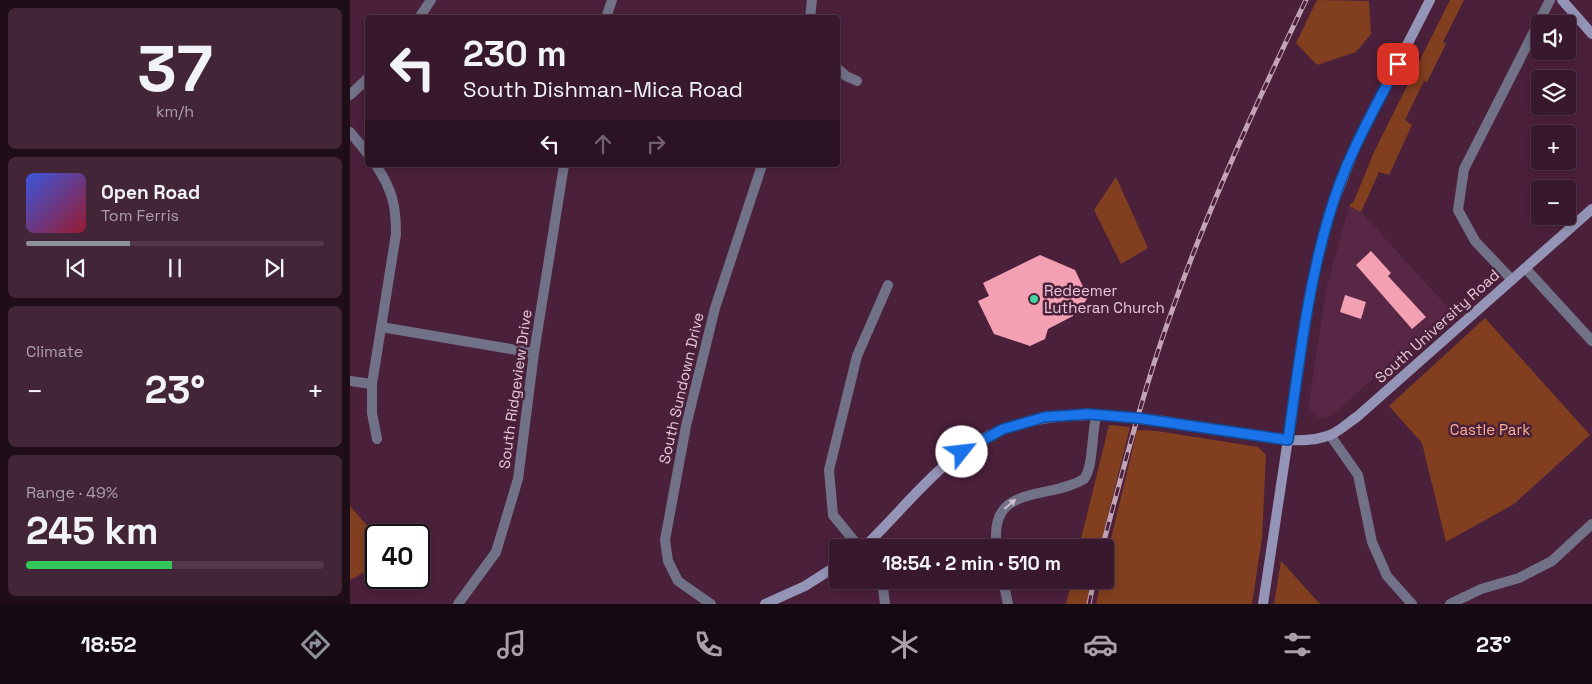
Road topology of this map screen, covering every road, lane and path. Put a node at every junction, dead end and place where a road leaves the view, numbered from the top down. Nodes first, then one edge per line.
1 (431, 0) edge
2 (612, 0) edge
3 (812, 0) edge
4 (1430, 0) edge
5 (1550, 0) edge
6 (1562, 0) edge
7 (421, 15) edge
8 (607, 15) edge
9 (810, 15) edge
10 (1592, 34) edge
11 (840, 71) edge
12 (365, 81) edge
13 (858, 81) dead end
14 (350, 95) edge
15 (350, 132) edge
16 (365, 150) edge
17 (377, 167) edge
18 (564, 167) edge
19 (761, 167) edge
20 (1592, 209) edge
21 (1525, 268) junction
22 (1512, 280) junction
23 (888, 285) dead end
24 (381, 327) junction
25 (1592, 341) edge
26 (534, 353) junction
27 (350, 381) edge
28 (372, 384) junction
29 (1097, 414) junction
30 (1330, 435) junction
31 (377, 439) dead end
32 (1288, 440) junction
33 (1592, 524) edge
34 (854, 539) edge
35 (871, 539) edge
36 (996, 539) edge
37 (829, 571) edge
38 (883, 589) edge
39 (1005, 589) edge
40 (458, 604) edge
41 (711, 604) edge
42 (765, 604) edge
43 (885, 604) edge
44 (1008, 604) edge
45 (1264, 604) edge
46 (1412, 604) edge
47 (1450, 604) edge

1 - 7 street
2 - 8 street
3 - 9 street
4 - 32 street
5 - 22 street
6 - 10 street
11 - 13 street
12 - 14 street
15 - 16 street
17 - 24 street
18 - 26 street, South Ridgeview Drive
19 - 41 street, South Sundown Drive
20 - 21 street, South University Road
21 - 22 street, South University Road
21 - 25 street
22 - 30 street, South University Road
23 - 34 street
24 - 26 street
24 - 28 street
26 - 40 street, South Ridgeview Drive
27 - 28 street
28 - 31 street
29 - 32 street, South University Road
29 - 35 street, South University Road
36 -> 29 street
30 - 32 street, South University Road
30 - 46 street
32 - 45 street
33 - 47 street
37 - 42 street
38 - 43 street
39 - 44 street

